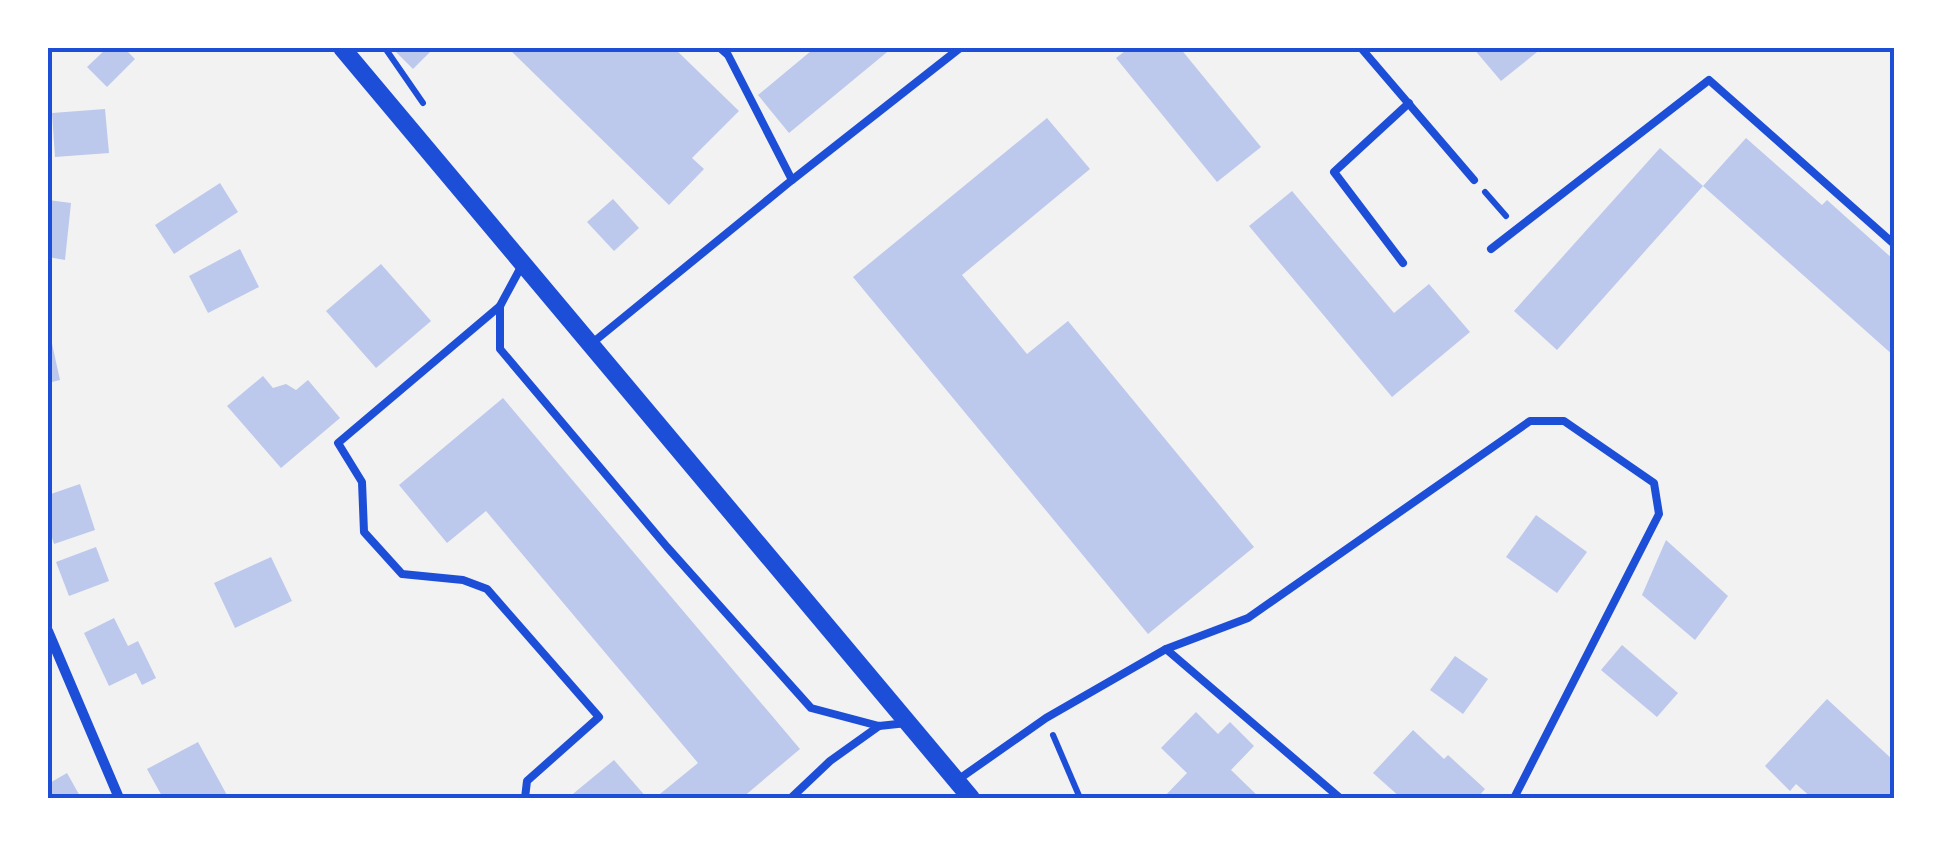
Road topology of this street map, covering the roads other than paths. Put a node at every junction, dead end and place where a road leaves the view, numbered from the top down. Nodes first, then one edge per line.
1 (342, 48) edge
2 (720, 48) edge
3 (737, 48) edge
4 (960, 48) edge
5 (1362, 48) edge
6 (728, 55) junction
7 (1409, 103) junction
8 (792, 180) junction
9 (1474, 180) road end
10 (1894, 244) edge
11 (1491, 249) dead end
12 (524, 263) junction
13 (1403, 263) dead end
14 (500, 306) junction
15 (591, 344) junction
16 (48, 631) edge
17 (1166, 649) junction
18 (906, 722) junction
19 (879, 726) junction
20 (956, 781) junction
21 (119, 798) edge
22 (525, 798) edge
23 (791, 798) edge
24 (971, 798) edge
25 (1340, 798) edge
26 (1514, 798) edge

1 - 12 street
2 - 6 lane
3 - 6 lane
4 - 8 lane
5 - 7 lane
6 - 8 lane
7 - 9 lane
7 - 13 lane
8 - 15 lane
10 - 11 lane
12 - 14 lane
12 - 15 street
14 - 19 lane
14 - 22 lane
15 - 18 street
16 - 21 street
17 - 20 lane
17 - 25 lane
17 - 26 lane
18 - 19 lane
18 - 20 street
19 - 23 lane
20 - 24 street

